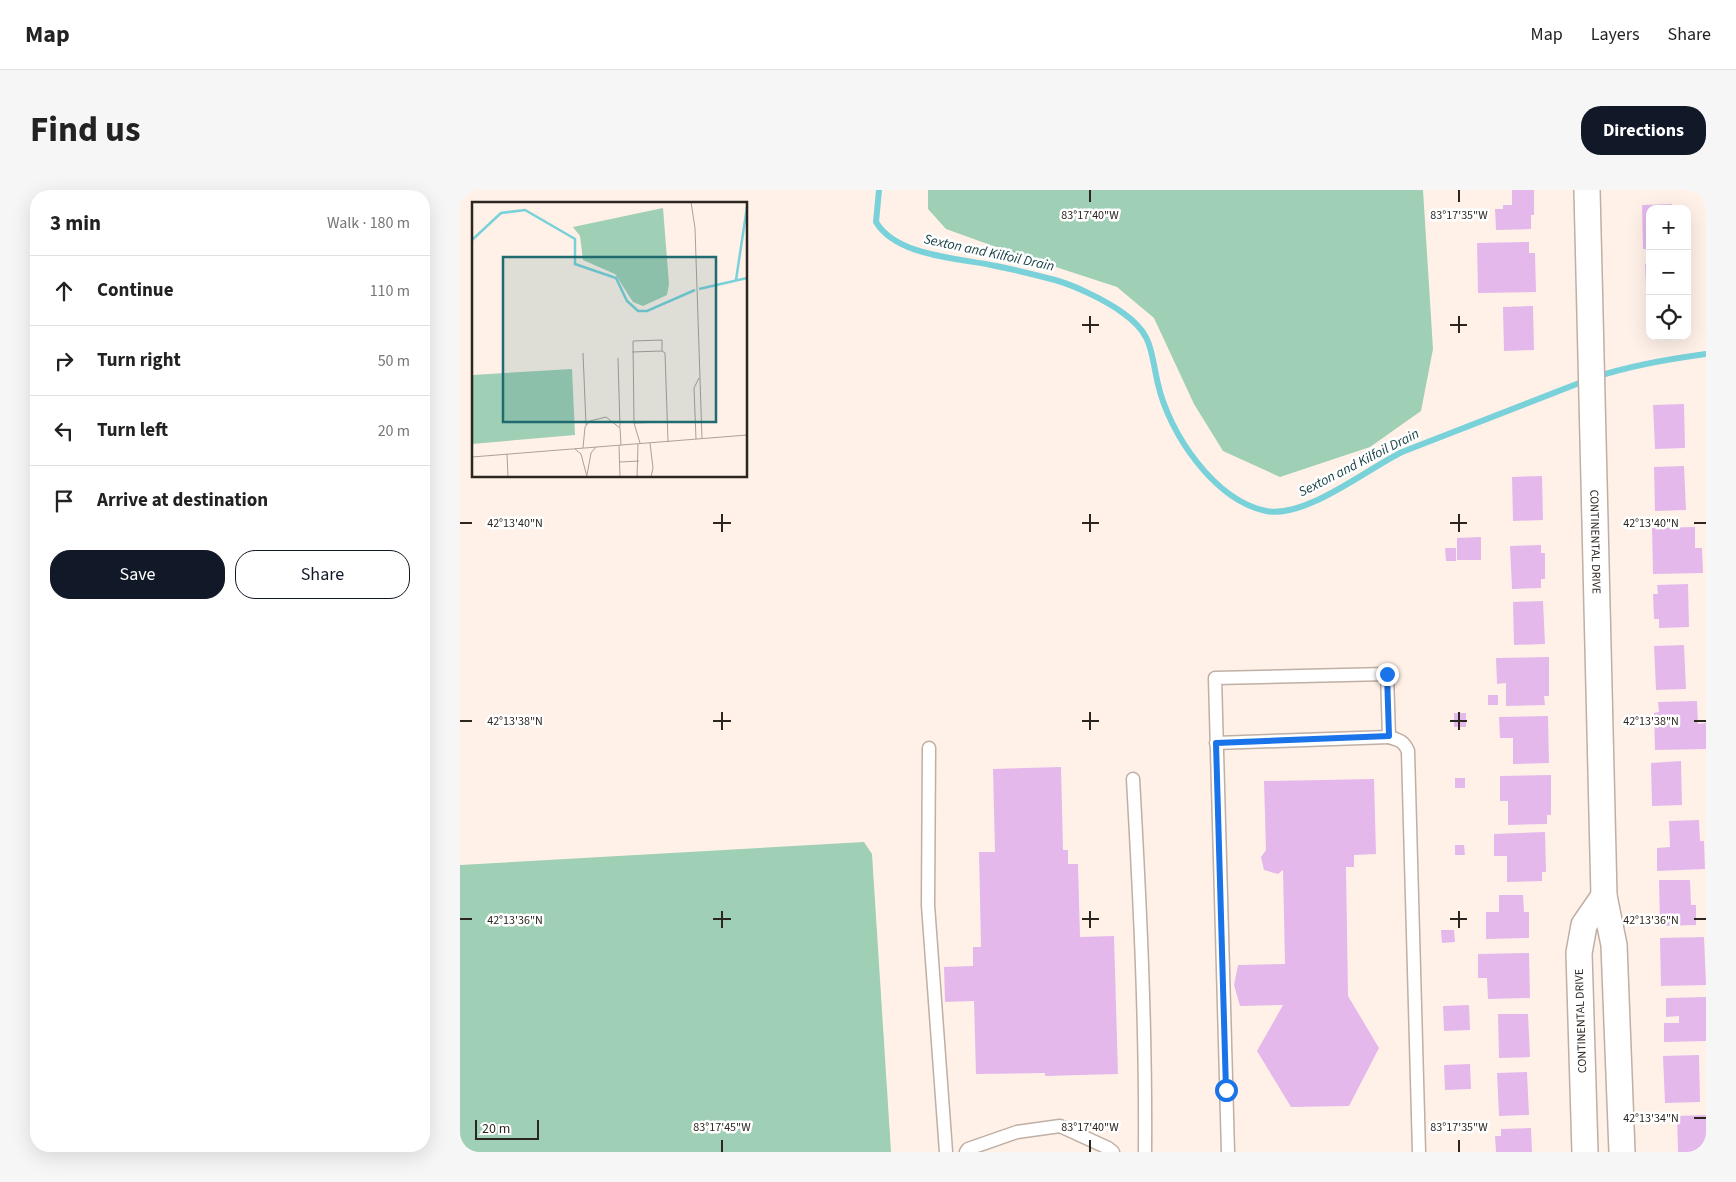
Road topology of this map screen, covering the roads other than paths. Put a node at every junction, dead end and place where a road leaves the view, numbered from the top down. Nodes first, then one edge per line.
1 (1587, 190) edge
2 (1389, 736) junction
3 (1216, 743) junction
4 (929, 748) dead end
5 (1133, 779) dead end
6 (1604, 896) junction
7 (946, 1152) edge
8 (966, 1152) edge
9 (1113, 1152) edge
10 (1145, 1152) edge
11 (1228, 1152) edge
12 (1419, 1152) edge
13 (1585, 1152) edge
14 (1622, 1152) edge

1 - 6 street, CONTINENTAL DRIVE
2 - 3 lane
2 - 3 lane
2 - 12 lane
3 - 11 lane
4 - 7 lane
5 - 10 lane
6 - 13 street, CONTINENTAL DRIVE
6 - 14 street, CONTINENTAL DRIVE
8 - 9 lane

